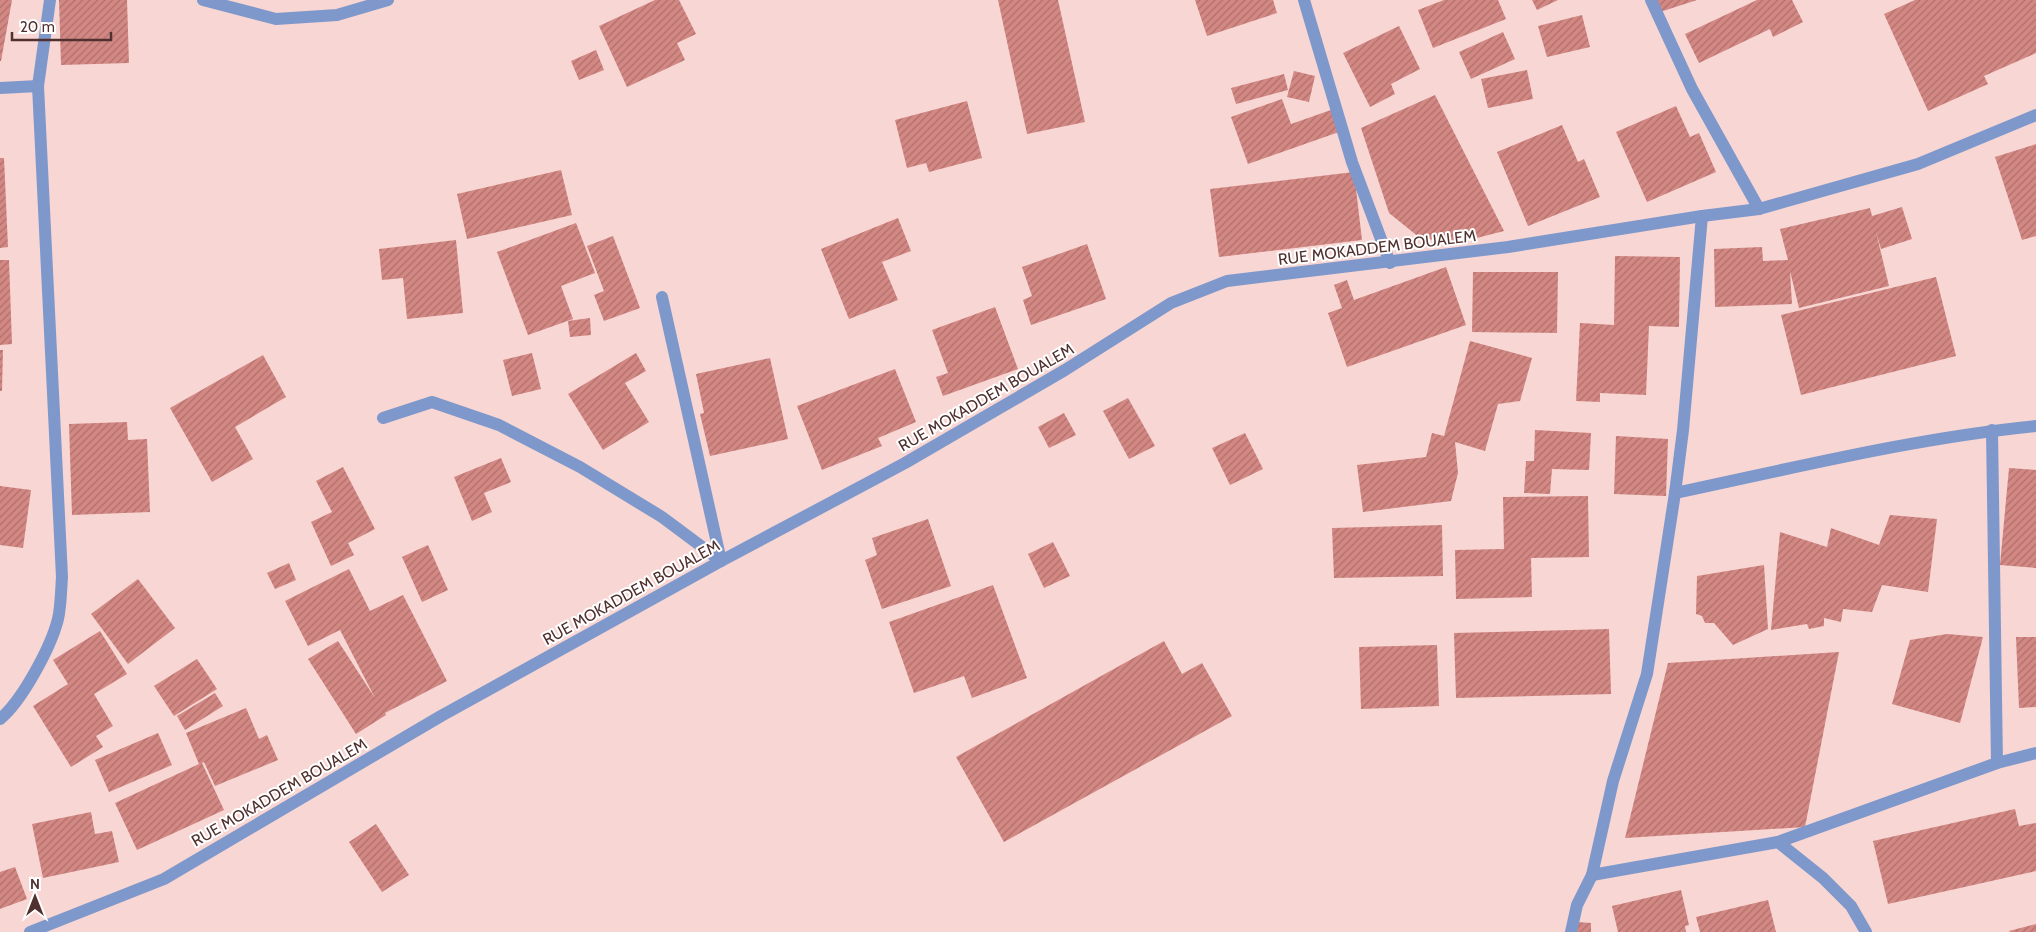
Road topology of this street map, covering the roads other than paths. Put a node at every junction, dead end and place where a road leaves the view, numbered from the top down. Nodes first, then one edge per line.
1 (50, 0) edge
2 (203, 0) edge
3 (388, 0) edge
4 (1304, 0) edge
5 (1651, 0) edge
6 (38, 86) junction
7 (0, 88) edge
8 (2036, 115) edge
9 (1759, 209) junction
10 (1702, 216) junction
11 (1390, 263) junction
12 (662, 297) dead end
13 (383, 418) dead end
14 (2036, 426) edge
15 (1992, 430) junction
16 (1675, 493) junction
17 (721, 561) junction
18 (0, 720) edge
19 (2036, 753) edge
20 (1997, 763) junction
21 (1778, 842) junction
22 (1592, 874) junction
23 (30, 932) edge
24 (1571, 932) edge
25 (1866, 932) edge

1 - 6 street
2 - 3 street
4 - 11 street
5 - 9 street
6 - 7 street
6 - 18 street
8 - 9 street, RUE MOKADDEM BOUALEM
9 - 10 street, RUE MOKADDEM BOUALEM
10 - 11 street, RUE MOKADDEM BOUALEM
10 - 16 street
11 - 17 street, RUE MOKADDEM BOUALEM
12 - 17 street
13 - 17 street
14 - 15 street
15 - 16 street
15 - 20 street
16 - 22 street
17 - 23 street, RUE MOKADDEM BOUALEM
19 - 20 street
20 - 21 street
21 - 22 street
21 - 25 street
22 - 24 street

